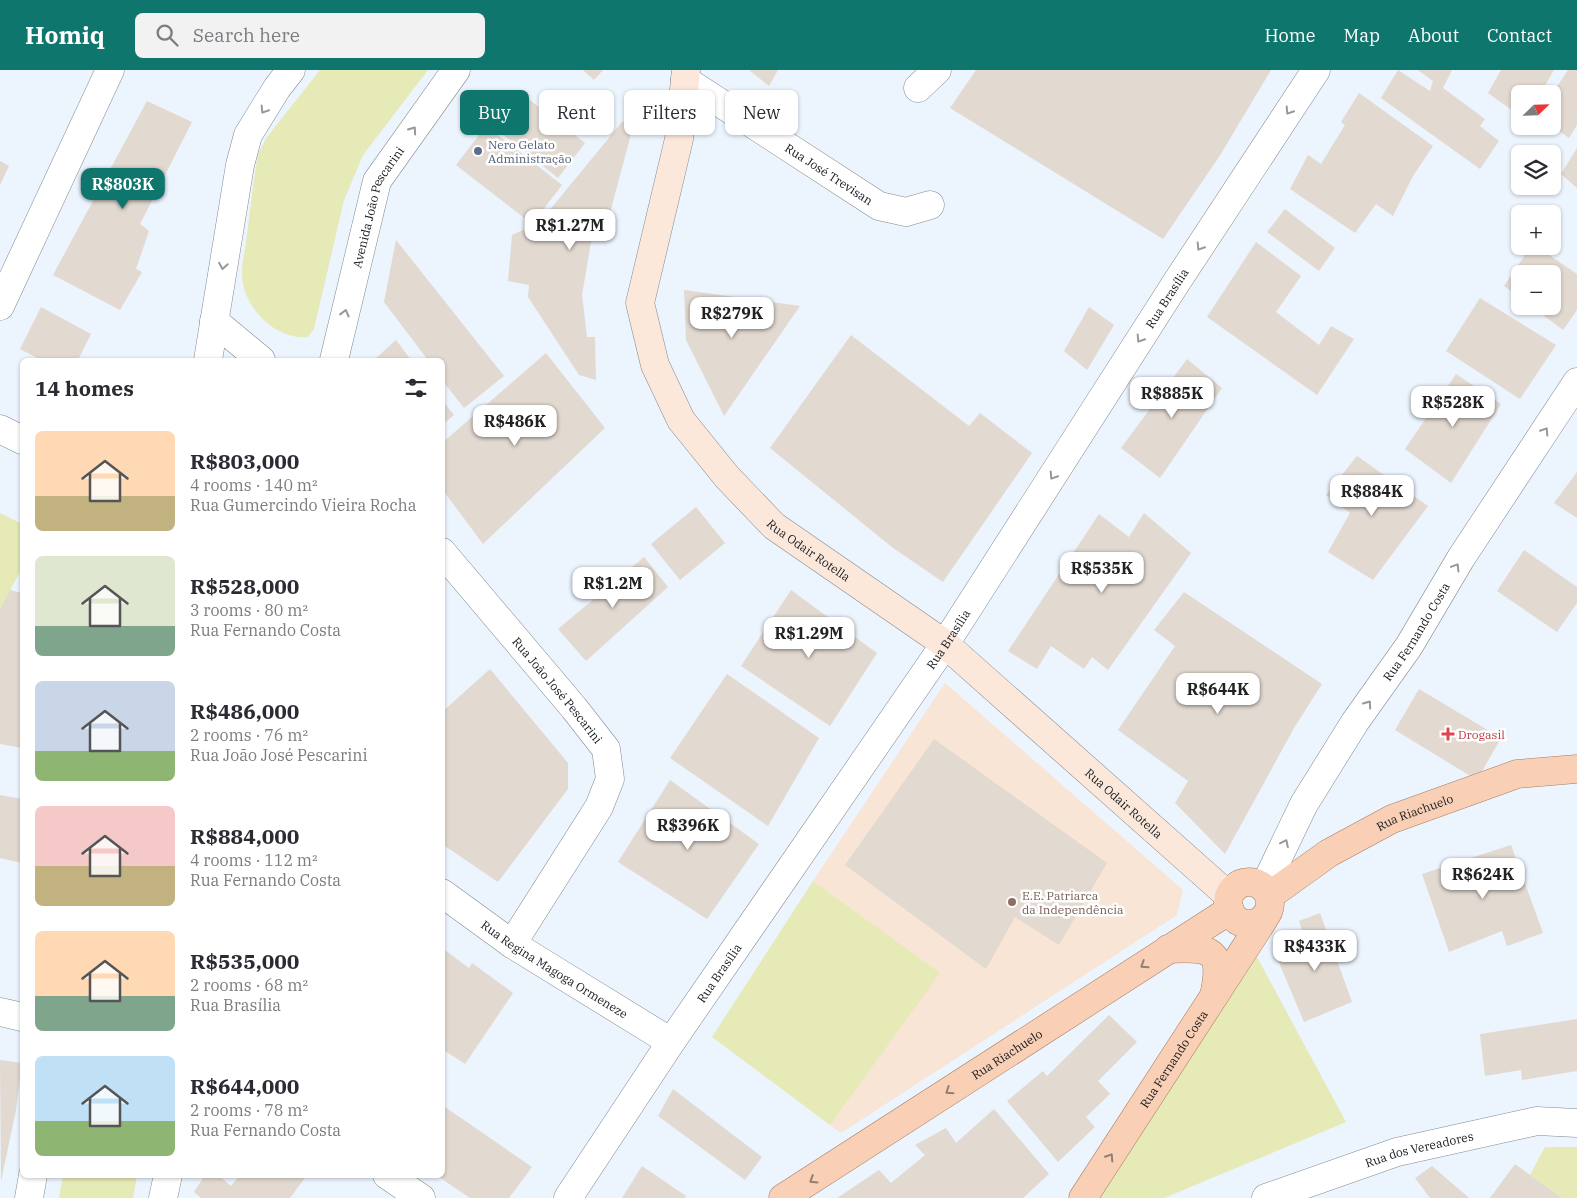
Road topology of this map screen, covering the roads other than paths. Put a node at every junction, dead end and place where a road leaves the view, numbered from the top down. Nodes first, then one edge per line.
1 (110, 70) edge
2 (291, 70) edge
3 (456, 70) edge
4 (1316, 70) edge
5 (685, 75) edge
6 (930, 205) dead end
7 (0, 306) edge
8 (214, 321) junction
9 (208, 358) edge
10 (259, 358) edge
11 (334, 358) edge
12 (1577, 382) edge
13 (0, 429) edge
14 (20, 439) edge
15 (445, 556) edge
16 (945, 644) junction
17 (1577, 769) edge
18 (445, 895) edge
19 (1266, 901) junction
20 (1230, 903) junction
21 (512, 944) junction
22 (1168, 949) junction
23 (1213, 1000) junction
24 (0, 1012) edge
25 (20, 1017) edge
26 (671, 1042) junction
27 (1577, 1123) edge
28 (32, 1178) edge
29 (167, 1178) edge
30 (391, 1178) edge
31 (29, 1198) edge
32 (163, 1198) edge
33 (421, 1198) edge
34 (568, 1198) edge
35 (783, 1198) edge
36 (1083, 1198) edge
37 (1266, 1198) edge

1 - 7 street
2 -> 8 street
11 -> 3 street, Avenida João Pescarini
4 -> 16 street, Rua Brasília
5 - 6 street, Rua José Trevisan
5 - 16 main road, Rua Odair Rotella
8 - 9 street
8 - 10 street
19 -> 12 street, Rua Fernando Costa
13 - 14 street
15 - 21 street, Rua João José Pescarini
16 - 20 main road, Rua Odair Rotella
16 - 26 street, Rua Brasília
17 - 19 main road, Rua Riachuelo
18 - 21 street, Rua Regina Magoga Ormeneze
19 - 20 main road
19 - 20 main road
19 - 23 main road, Rua Fernando Costa
20 - 22 main road, Rua Riachuelo
21 - 26 street, Rua Regina Magoga Ormeneze
22 - 23 main road
22 -> 35 main road, Rua Riachuelo
36 -> 23 main road, Rua Fernando Costa
24 - 25 street
26 - 34 street, Rua Brasília
27 - 37 street, Rua dos Vereadores
28 - 31 street
29 - 32 street
30 - 33 street

